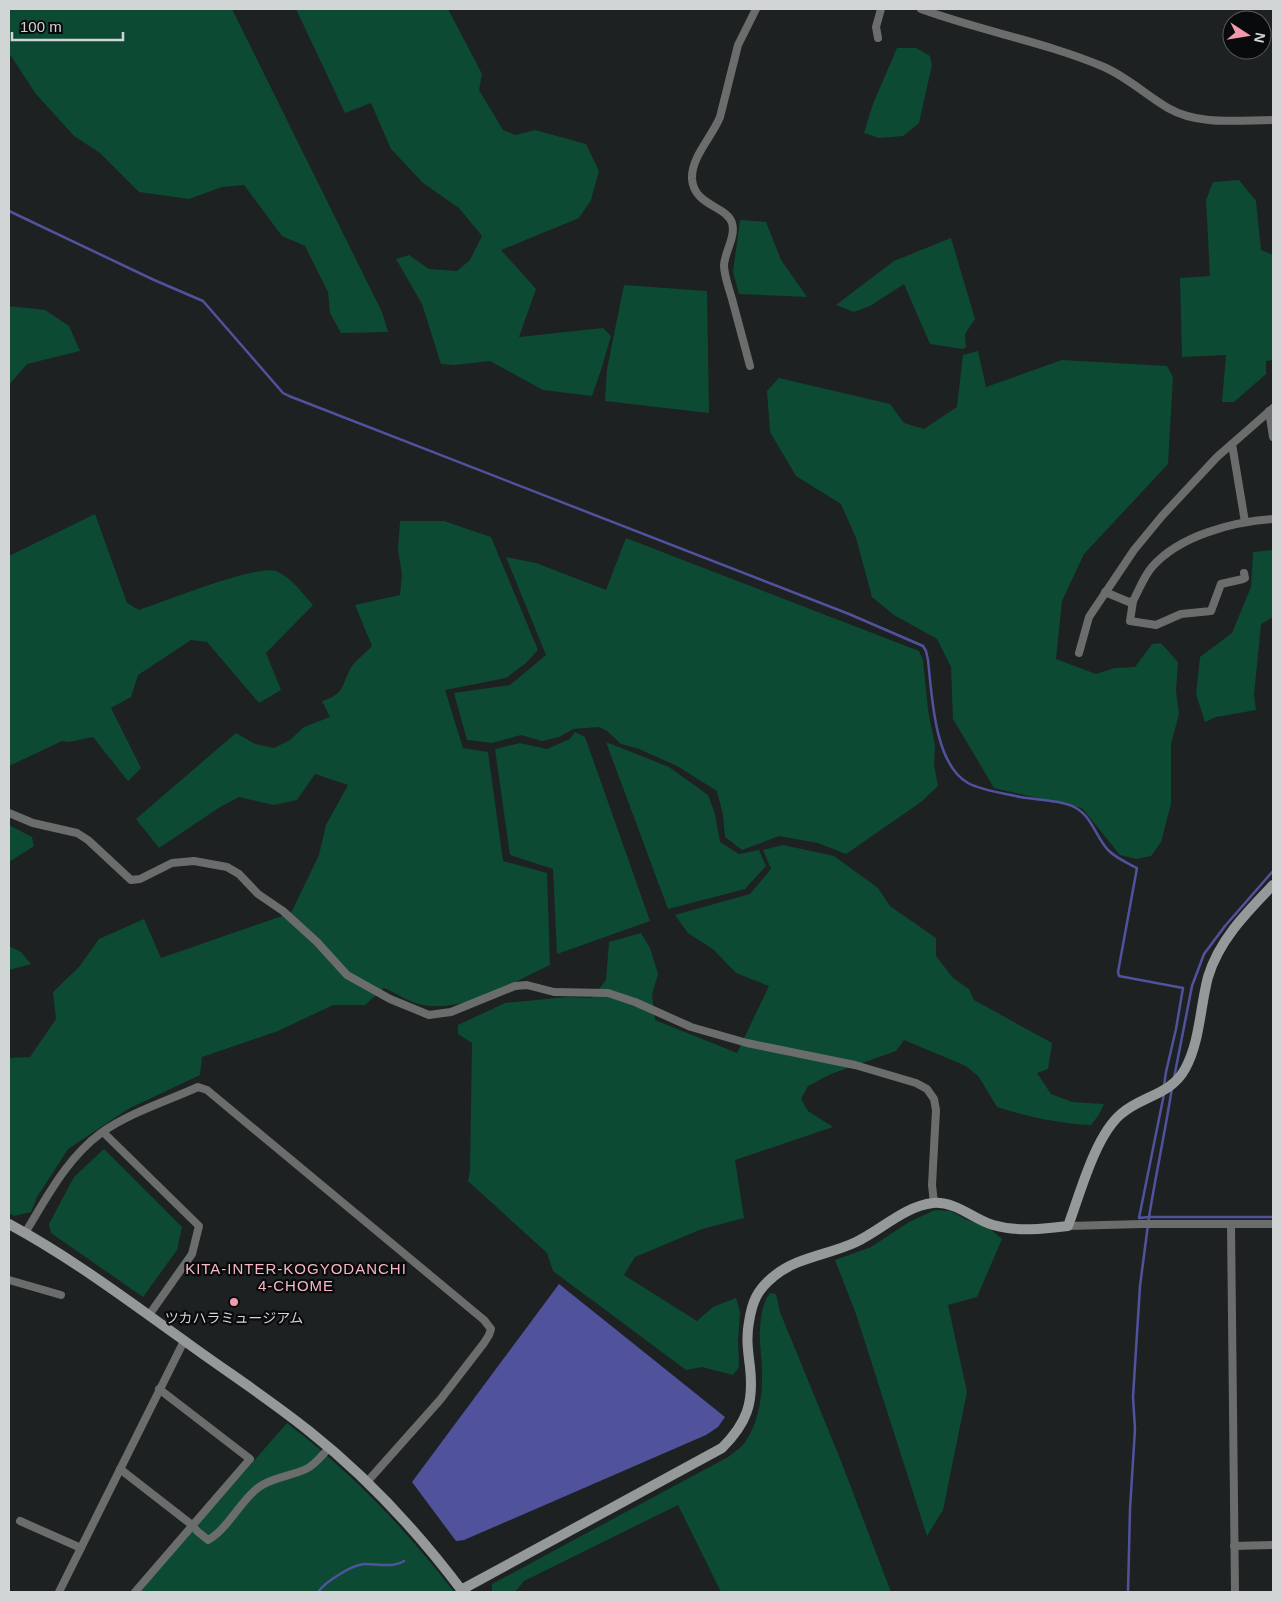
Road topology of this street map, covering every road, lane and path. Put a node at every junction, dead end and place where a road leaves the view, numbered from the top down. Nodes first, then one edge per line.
1 (756, 9) edge
2 (881, 9) edge
3 (922, 9) edge
4 (878, 38) dead end
5 (1273, 120) edge
6 (750, 366) dead end
7 (1271, 409) edge
8 (1273, 437) edge
9 (1232, 444) junction
10 (1273, 520) edge
11 (1245, 522) junction
12 (1244, 573) dead end
13 (1105, 592) junction
14 (1133, 601) junction
15 (1079, 653) dead end
16 (9, 813) edge
17 (1273, 885) edge
18 (103, 1132) junction
19 (934, 1203) junction
20 (9, 1224) edge
21 (1273, 1224) edge
22 (1230, 1225) junction
23 (1068, 1226) junction
24 (25, 1233) junction
25 (9, 1280) edge
26 (61, 1295) dead end
27 (149, 1315) junction
28 (184, 1341) junction
29 (159, 1389) junction
30 (329, 1448) junction
31 (120, 1469) junction
32 (367, 1482) junction
33 (20, 1521) dead end
34 (192, 1525) junction
35 (1273, 1545) edge
36 (1234, 1546) junction
37 (81, 1548) junction
38 (462, 1591) edge
39 (59, 1592) edge
40 (134, 1592) edge
41 (1235, 1592) edge

1 - 6 street
2 - 4 street
3 - 5 street
7 - 8 street
7 - 9 street
9 - 11 street
9 - 13 street
10 - 11 street
11 - 14 street
12 - 14 street
13 - 14 street
13 - 15 street
16 - 19 street
17 - 23 street
18 - 24 street
18 - 27 street
18 - 32 street
19 - 23 street
19 - 38 street
20 - 24 street
21 - 22 street
22 - 23 street
22 - 36 street
24 - 27 street
25 - 26 street
27 - 28 street
28 - 29 street
28 - 30 street
29 - 31 street
29 - 34 street
30 - 32 street
30 - 34 street
31 - 34 street
31 - 37 street
32 - 38 street
33 - 37 street
34 - 40 street
35 - 36 street
36 - 41 street
37 - 39 street

